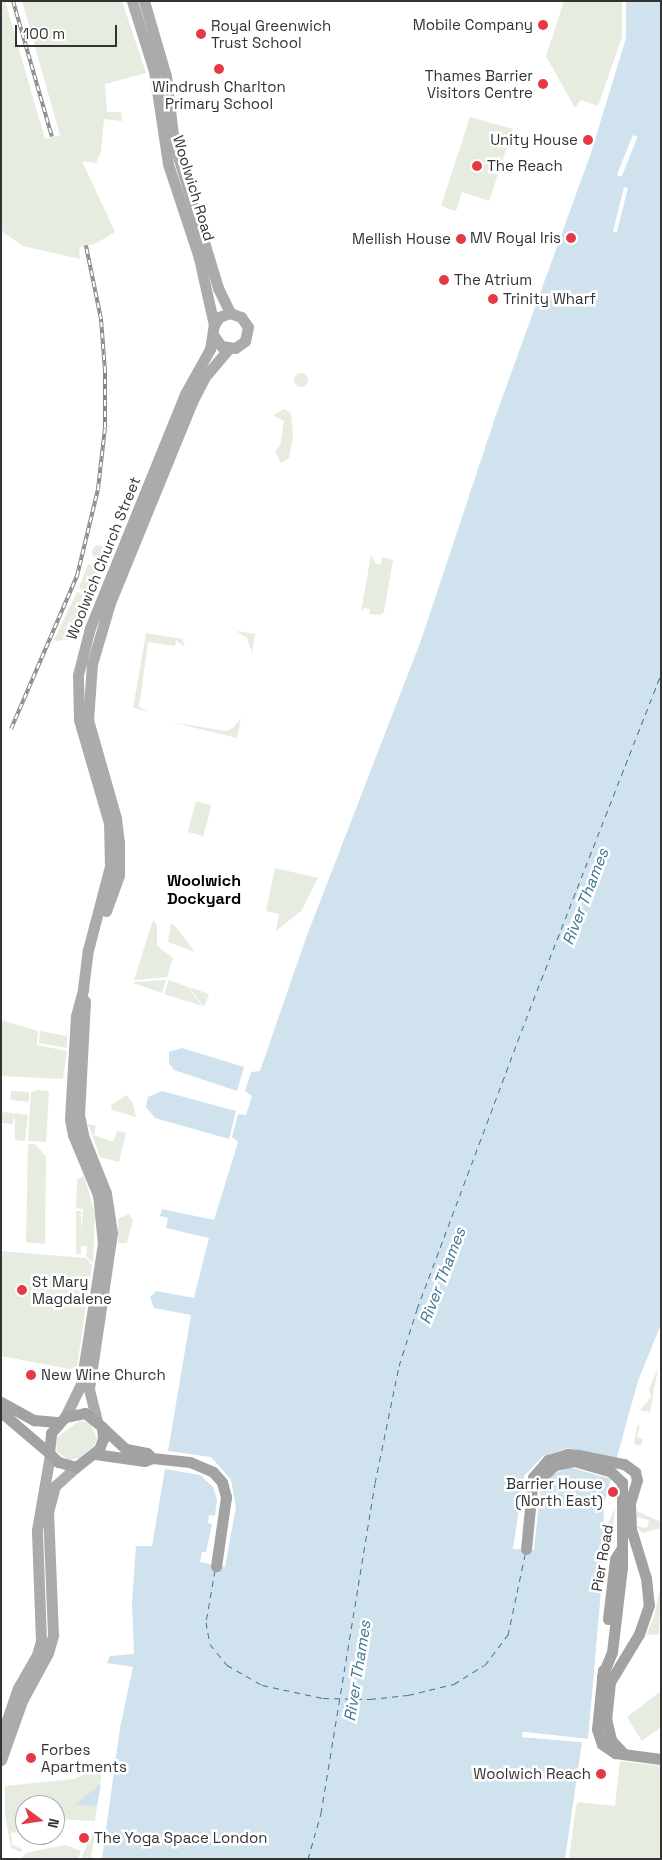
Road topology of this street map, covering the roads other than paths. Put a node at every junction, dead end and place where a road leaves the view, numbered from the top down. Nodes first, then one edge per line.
1 (132, 1) edge
2 (144, 1) edge
3 (230, 313) junction
4 (214, 331) junction
5 (229, 348) junction
6 (84, 1388) junction
7 (1, 1402) edge
8 (1, 1412) edge
9 (62, 1420) junction
10 (100, 1423) junction
11 (50, 1454) junction
12 (95, 1454) junction
13 (152, 1458) junction
14 (76, 1466) junction
15 (619, 1469) junction
16 (634, 1542) junction
17 (621, 1549) junction
18 (526, 1550) dead end
19 (216, 1566) dead end
20 (1, 1737) edge
21 (624, 1754) junction
22 (661, 1759) edge
23 (1, 1760) edge

1 - 4 main road, Woolwich Road
2 - 3 main road, Woolwich Road
3 - 4 main road, Woolwich Church Street
3 - 5 main road, Woolwich Church Street
4 - 5 main road
4 - 6 main road, Woolwich Church Street
5 - 6 main road, Woolwich Church Street
6 - 9 main road
6 - 10 main road
7 - 9 highway
8 - 11 highway
9 - 10 highway
9 - 11 highway
10 - 12 highway
10 - 13 highway
11 - 14 highway
11 - 20 main road
12 - 13 highway
12 - 14 highway
13 - 19 highway
14 - 23 main road
15 - 16 highway, Pier Road
15 - 17 highway, Pier Road
15 - 18 highway, Pier Road
16 - 17 highway
16 - 21 highway, Pier Road
17 - 21 highway, Pier Road
21 - 22 highway, Pier Road

